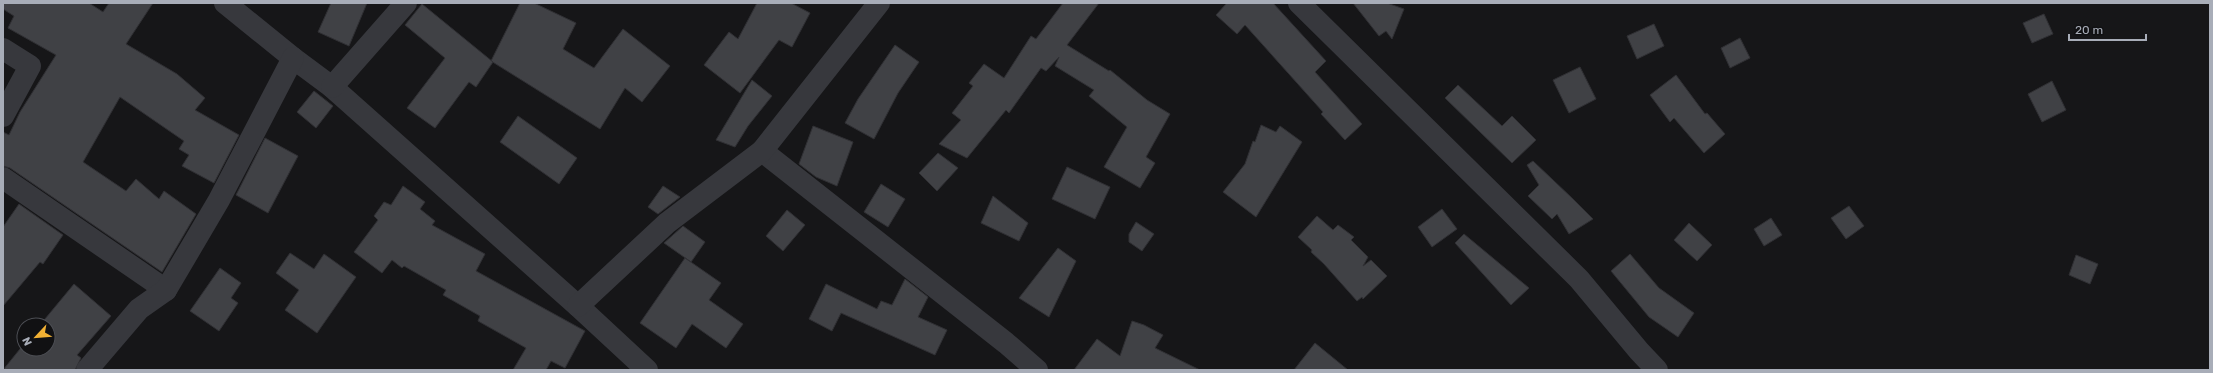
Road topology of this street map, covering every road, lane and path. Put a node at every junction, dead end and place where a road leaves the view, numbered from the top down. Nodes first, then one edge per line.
1 (225, 3) edge
2 (406, 3) edge
3 (879, 3) edge
4 (1299, 3) edge
5 (3, 49) edge
6 (293, 58) junction
7 (332, 87) junction
8 (3, 116) edge
9 (762, 150) junction
10 (3, 178) edge
11 (166, 290) junction
12 (578, 306) junction
13 (87, 370) edge
14 (647, 370) edge
15 (1037, 370) edge
16 (1657, 370) edge

1 - 6 street
2 - 7 street
3 - 9 street
4 - 16 street
5 - 8 street
6 - 7 street
6 - 11 street
7 - 12 street
9 - 12 street
9 - 15 street
10 - 11 street
11 - 13 street
12 - 14 street

